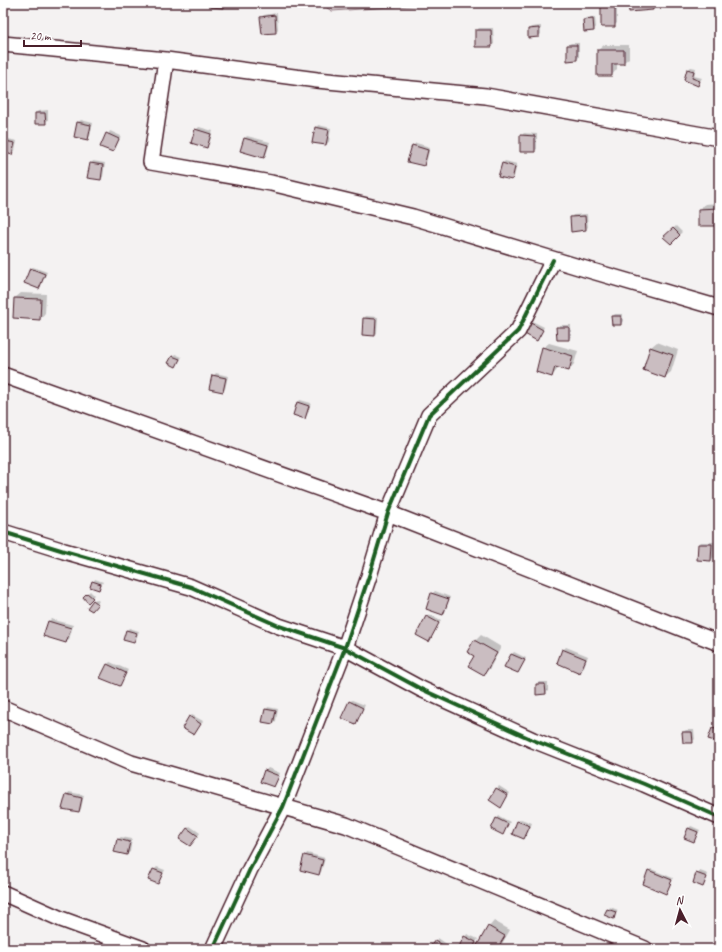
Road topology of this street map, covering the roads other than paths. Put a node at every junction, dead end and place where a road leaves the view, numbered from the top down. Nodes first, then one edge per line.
1 (3, 44) edge
2 (166, 60) junction
3 (719, 138) edge
4 (553, 260) junction
5 (719, 308) edge
6 (3, 375) edge
7 (388, 513) junction
8 (3, 532) edge
9 (719, 643) edge
10 (345, 648) junction
11 (3, 708) edge
12 (283, 808) junction
13 (719, 817) edge
14 (3, 894) edge
15 (143, 949) edge
16 (213, 949) edge
17 (645, 949) edge

1 - 2 street
2 - 3 street
2 - 4 street
4 - 5 street
4 - 7 street
6 - 7 street
7 - 9 street
7 - 10 street
8 - 10 street
10 - 12 street
10 - 13 street
11 - 12 street
12 - 16 street
12 - 17 street
14 - 15 street

